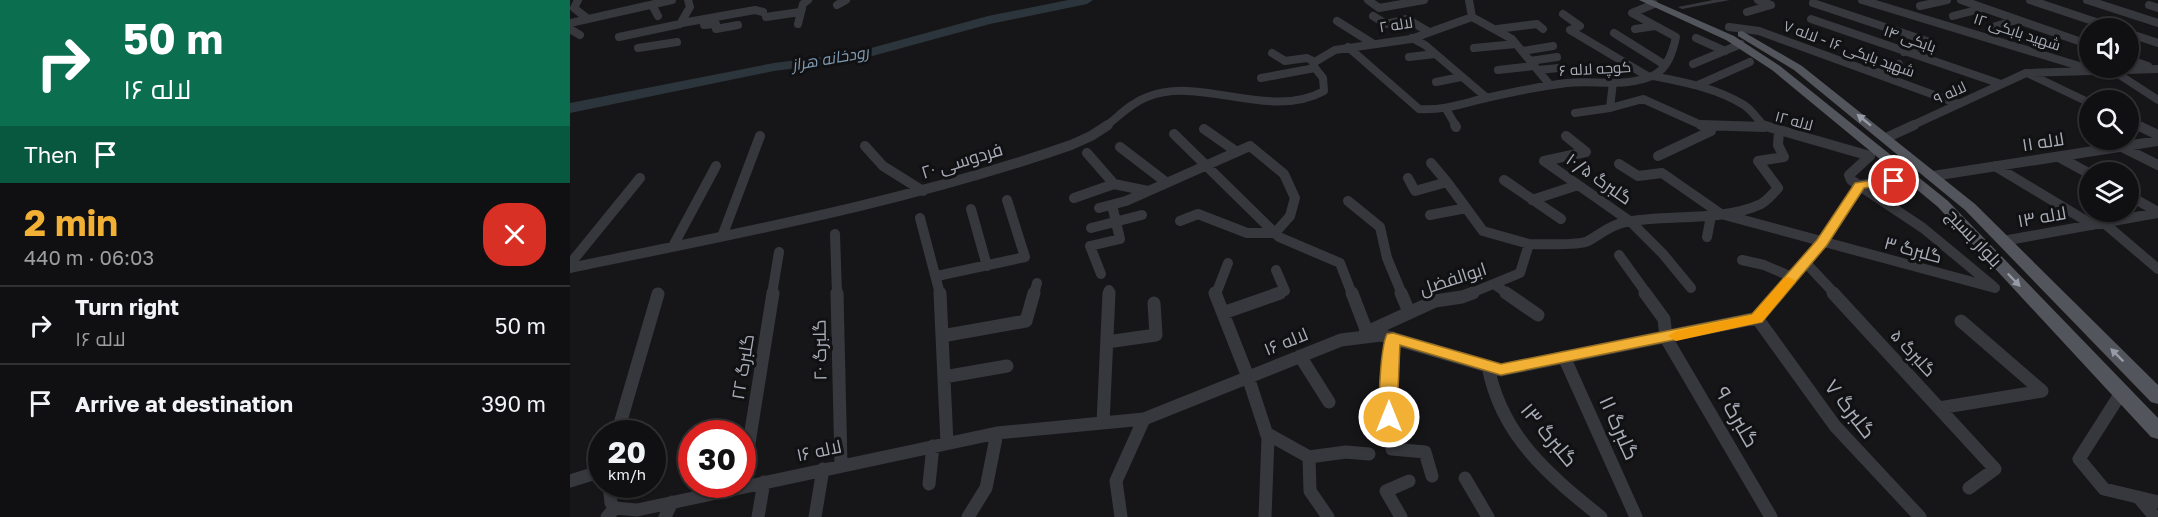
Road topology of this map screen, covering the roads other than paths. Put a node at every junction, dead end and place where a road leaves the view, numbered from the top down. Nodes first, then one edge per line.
1 (580, 0) edge
2 (688, 0) edge
3 (808, 0) edge
4 (846, 0) edge
5 (1368, 0) edge
6 (1411, 0) edge
7 (1469, 0) edge
8 (1726, 0) edge
9 (1758, 0) edge
10 (1862, 0) edge
11 (1947, 0) edge
12 (1961, 0) edge
13 (2030, 0) edge
14 (2087, 0) edge
15 (570, 1) edge
16 (666, 1) edge
17 (1423, 1) edge
18 (1654, 2) edge
19 (759, 3) dead end
20 (1813, 3) dead end
21 (652, 4) junction
22 (837, 5) dead end
23 (2149, 5) dead end
24 (1920, 6) dead end
25 (1682, 7) junction
26 (1985, 8) junction
27 (2158, 8) edge
28 (755, 10) junction
29 (800, 12) junction
30 (1747, 12) dead end
31 (1563, 14) dead end
32 (658, 16) dead end
33 (1373, 16) dead end
34 (1953, 16) dead end
35 (1472, 17) junction
36 (2084, 18) edge
37 (588, 19) junction
38 (1811, 19) dead end
39 (2017, 20) junction
40 (1337, 21) dead end
41 (570, 23) edge
42 (681, 23) junction
43 (2158, 23) edge
44 (798, 24) dead end
45 (738, 25) dead end
46 (1655, 26) junction
47 (1996, 26) dead end
48 (1729, 27) junction
49 (570, 29) edge
50 (1497, 29) junction
51 (1542, 29) dead end
52 (1635, 29) dead end
53 (650, 31) junction
54 (1429, 32) junction
55 (1614, 33) dead end
56 (580, 35) dead end
57 (619, 37) dead end
58 (2139, 37) edge
59 (1412, 38) junction
60 (1696, 38) dead end
61 (2079, 41) edge
62 (677, 42) dead end
63 (1372, 43) junction
64 (1740, 44) junction
65 (2158, 44) edge
66 (1553, 46) dead end
67 (1348, 47) junction
68 (638, 48) junction
69 (1474, 48) dead end
70 (1519, 48) junction
71 (1725, 51) junction
72 (1904, 52) junction
73 (1272, 53) dead end
74 (1435, 54) junction
75 (639, 57) dead end
76 (1409, 57) dead end
77 (1557, 57) dead end
78 (1749, 62) dead end
79 (2139, 63) edge
80 (1693, 64) dead end
81 (1899, 64) dead end
82 (1315, 65) junction
83 (1665, 65) junction
84 (1534, 66) junction
85 (2079, 66) edge
86 (1559, 68) dead end
87 (1798, 68) junction
88 (1778, 69) junction
89 (2139, 69) edge
90 (2157, 69) edge
91 (1498, 70) dead end
92 (2079, 71) edge
93 (2026, 73) junction
94 (1876, 74) junction
95 (1461, 77) junction
96 (1651, 77) junction
97 (1261, 78) dead end
98 (2124, 78) edge
99 (1436, 82) dead end
100 (1613, 82) junction
101 (1698, 84) junction
102 (2001, 84) junction
103 (1550, 85) junction
104 (1487, 98) junction
105 (2079, 98) edge
106 (2158, 100) edge
107 (1959, 104) junction
108 (1610, 108) junction
109 (1446, 109) junction
110 (1575, 113) dead end
111 (1701, 125) junction
112 (1456, 126) dead end
113 (2139, 126) edge
114 (1764, 127) junction
115 (1204, 129) dead end
116 (1779, 131) junction
117 (1174, 134) dead end
118 (2158, 135) edge
119 (760, 136) dead end
120 (1566, 136) dead end
121 (1886, 138) junction
122 (2158, 141) edge
123 (2139, 144) edge
124 (865, 146) dead end
125 (1120, 147) dead end
126 (2103, 150) edge
127 (2128, 150) edge
128 (1237, 152) junction
129 (1087, 153) dead end
130 (1658, 156) dead end
131 (2059, 157) junction
132 (1431, 163) dead end
133 (1619, 164) dead end
134 (1205, 165) junction
135 (2158, 165) edge
136 (716, 166) dead end
137 (1995, 166) junction
138 (2079, 168) edge
139 (1933, 176) junction
140 (640, 178) dead end
141 (1408, 178) dead end
142 (1912, 178) junction
143 (1504, 180) dead end
144 (1447, 182) junction
145 (1167, 183) junction
146 (1114, 184) junction
147 (1578, 185) junction
148 (1860, 185) junction
149 (923, 191) junction
150 (1148, 191) junction
151 (1074, 198) dead end
152 (1007, 200) dead end
153 (1532, 200) junction
154 (1348, 201) dead end
155 (2139, 201) edge
156 (1112, 205) junction
157 (1099, 208) dead end
158 (1466, 208) junction
159 (971, 209) dead end
160 (2158, 212) edge
161 (1142, 215) dead end
162 (1430, 215) dead end
163 (1716, 215) junction
164 (920, 218) dead end
165 (1561, 219) dead end
166 (1180, 221) dead end
167 (1116, 222) junction
168 (1631, 222) junction
169 (2098, 224) junction
170 (1091, 228) dead end
171 (1275, 233) junction
172 (723, 234) junction
173 (835, 234) dead end
174 (1707, 237) dead end
175 (2003, 241) junction
176 (1822, 243) junction
177 (1529, 244) junction
178 (673, 246) junction
179 (779, 252) dead end
180 (1619, 255) dead end
181 (1742, 260) dead end
182 (1805, 262) junction
183 (1228, 263) dead end
184 (570, 266) edge
185 (987, 266) junction
186 (2158, 269) edge
187 (1276, 270) dead end
188 (1101, 274) dead end
189 (937, 276) junction
190 (1792, 277) junction
191 (1037, 283) dead end
192 (1494, 284) junction
193 (1691, 288) dead end
194 (1109, 290) dead end
195 (658, 294) dead end
196 (1154, 303) dead end
197 (1409, 312) junction
198 (1223, 313) junction
199 (1538, 315) dead end
200 (1756, 318) junction
201 (1961, 321) dead end
202 (1367, 332) junction
203 (942, 336) junction
204 (1353, 338) junction
205 (1393, 338) junction
206 (1666, 338) junction
207 (1107, 342) junction
208 (1300, 356) junction
209 (1564, 357) junction
210 (1007, 366) dead end
211 (1488, 366) junction
212 (944, 377) junction
213 (1248, 377) junction
214 (2156, 394) edge
215 (2125, 397) junction
216 (1329, 402) dead end
217 (1939, 408) junction
218 (1144, 419) junction
219 (621, 420) edge
220 (753, 420) edge
221 (1103, 423) junction
222 (2158, 426) edge
223 (2158, 431) edge
224 (997, 433) junction
225 (1266, 433) junction
226 (940, 445) junction
227 (1369, 454) dead end
228 (1309, 457) junction
229 (841, 465) junction
230 (824, 469) junction
231 (588, 475) edge
232 (1432, 476) dead end
233 (1465, 478) dead end
234 (570, 481) edge
235 (1409, 481) dead end
236 (764, 482) junction
237 (756, 484) edge
238 (929, 484) dead end
239 (1968, 488) dead end
240 (610, 498) edge
241 (691, 498) edge
242 (2139, 498) junction
243 (672, 502) junction
244 (2158, 502) edge
245 (611, 513) edge
246 (665, 517) edge
247 (758, 517) edge
248 (815, 517) edge
249 (968, 517) edge
250 (1121, 517) edge
251 (1265, 517) edge
252 (1328, 517) edge
253 (1401, 517) edge
254 (1488, 517) edge
255 (1601, 517) edge
256 (1636, 517) edge
257 (1771, 517) edge
258 (1920, 517) edge
259 (2155, 517) edge

1 - 15 street
1 - 37 street
2 - 42 street
3 - 29 street
4 - 22 street
5 - 17 street
6 - 17 street
7 - 35 street
8 - 25 street
9 - 30 street
10 - 85 street, شهید بابکی ۱۲
11 - 24 street
12 - 26 street
13 - 36 street
14 - 43 street
16 - 21 street
18 - 25 main road, بلوار بسیج
18 - 46 street, کوچه لاله ۶
18 - 64 main road, بلوار بسیج
19 - 28 street
20 - 72 street
21 - 32 street
21 - 37 street
23 - 27 street
25 - 48 main road, بلوار بسیج
26 - 34 street
26 - 39 street
28 - 29 street
28 - 42 street
29 - 44 street
31 - 96 street
33 - 54 street
35 - 50 street
35 - 54 street, لاله ۲
37 - 41 street
38 - 72 street, بابکی ۱۴
39 - 47 street
39 - 61 street
40 - 63 street
42 - 45 street
42 - 53 street
46 - 52 street
46 - 83 street, کوچه لاله ۶
48 - 87 main road, بلوار بسیج
48 - 94 street, شهید بابکی ۱۶ - لاله ۷
49 - 56 street
50 - 51 street
50 - 70 street
53 - 57 street
53 - 68 street
54 - 59 street, لاله ۲
55 - 83 street
58 - 65 street
59 - 63 street, لاله ۲
59 - 74 street
60 - 71 street
62 - 68 street
63 - 67 street, لاله ۲
64 - 71 street
64 - 88 main road, بلوار بسیج
66 - 70 street
67 - 82 street, لاله ۲
67 - 109 street, کوچه لاله ۶
68 - 75 street
69 - 70 street
70 - 84 street
71 - 80 street
72 - 102 street, بابکی ۱۴
73 - 82 street
74 - 76 street
74 - 95 street
77 - 84 street
78 - 101 street
79 - 90 street
81 - 94 street
82 - 97 street
82 - 149 street, فردوسی ۲۰
83 - 96 street, کوچه لاله ۶
84 - 86 street
84 - 91 street
84 - 103 street
87 - 88 main road
121 -> 87 main road, بلوار بسیج
88 - 142 main road, بلوار بسیج
89 - 90 street
92 - 93 street
93 - 102 street, لاله ۹
93 - 105 street
94 - 107 street, شهید بابکی ۱۶ - لاله ۷
95 - 99 street
95 - 104 street
96 - 100 street, کوچه لاله ۶
96 - 101 street, لاله ۱۲
98 - 106 street
100 - 103 street, کوچه لاله ۶
100 - 108 street
101 - 114 street, لاله ۱۲
102 - 107 street, لاله ۹
103 - 104 street, کوچه لاله ۶
104 - 109 street, کوچه لاله ۶
107 - 121 street, لاله ۹
108 - 110 street
108 - 111 street
109 - 112 street
111 - 114 street
111 - 130 street
113 - 118 street
114 - 116 street, لاله ۱۲
115 - 128 street
116 - 148 street, لاله ۱۲
116 - 163 street
117 - 134 street
119 - 172 street
120 - 147 street, گلبرگ ۱۰/۵
121 - 139 main road, بلوار بسیج
122 - 123 street, لاله ۱۱
124 - 149 street
125 - 145 street
126 - 131 street, لاله ۱۱
127 - 135 street
128 - 134 street
128 - 171 street
129 - 146 street
131 - 137 street, لاله ۱۱
131 - 138 street
132 - 144 street
133 - 163 street
134 - 145 street
134 - 171 street
136 - 178 street
137 - 139 street, لاله ۱۱
137 - 169 street
139 - 175 main road, بلوار بسیج
140 - 184 street
141 - 144 street
142 - 148 street
142 -> 215 main road, بلوار بسیج
143 - 153 street
144 - 158 street
145 - 150 street
146 - 150 street
146 - 151 street
147 - 153 street
147 - 168 street, گلبرگ ۱۰/۵
148 - 176 street
148 - 176 street, گلبرگ ۳
149 - 172 street, فردوسی ۲۰
150 - 156 street
152 - 185 street
153 - 165 street
154 - 197 street
155 - 160 street
156 - 157 street
156 - 167 street
158 - 162 street
158 - 177 street
159 - 185 street
160 - 169 street, لاله ۱۳
161 - 167 street
163 - 168 street
163 - 174 street
163 - 176 street, گلبرگ ۳
164 - 189 street
166 - 171 street
167 - 170 street
167 - 188 street
168 - 177 street
168 - 193 street, گلبرگ ۱۰/۵
169 - 175 street, لاله ۱۳
169 - 186 street
171 - 202 street
172 - 178 street, فردوسی ۲۰
173 - 229 street, گلبرگ ۲۰
214 -> 175 main road, بلوار بسیج
176 - 182 street
177 - 192 street, ابوالفضل
178 - 184 street, فردوسی ۲۰
179 - 220 street, گلبرگ ۲۲
180 - 206 street, گلبرگ ۹
181 - 190 street
182 - 190 street
182 - 217 street, گلبرگ ۵
183 - 198 street
185 - 189 street
187 - 198 street
189 - 203 street
190 - 200 street
191 - 203 street
192 - 197 street, ابوالفضل
192 - 199 street
194 - 207 street
195 - 219 street
196 - 207 street
197 - 202 street, ابوالفضل
198 - 213 street
200 - 206 street, لاله ۱۶
200 - 258 street, گلبرگ ۷
201 - 217 street
202 - 204 street, ابوالفضل
203 - 212 street
204 - 205 street, لاله ۱۶
204 - 208 street, لاله ۱۶
205 - 211 street, لاله ۱۶
205 - 232 street
206 - 209 street, لاله ۱۶
206 - 257 street, گلبرگ ۹
207 - 221 street
208 - 213 street, لاله ۱۶
208 - 216 street
209 - 211 street, لاله ۱۶
209 - 256 street, گلبرگ ۱۱
210 - 212 street
211 - 255 street, گلبرگ ۱۳
212 - 226 street
213 - 218 street, لاله ۱۶
213 - 225 street
215 - 222 main road
215 - 223 main road, بلوار بسیج
215 - 242 street
217 - 239 street, گلبرگ ۵
218 - 221 street, لاله ۱۶
218 - 250 street
221 - 224 street, لاله ۱۶
224 - 226 street, لاله ۱۶
224 - 249 street
225 - 228 street
225 - 251 street
226 - 229 street, لاله ۱۶
226 - 238 street
227 - 228 street
228 - 252 street
229 - 230 street, لاله ۱۶
230 - 236 street, لاله ۱۶
230 - 248 street
231 - 234 street
233 - 254 street
235 - 253 street
236 - 237 street, لاله ۱۶
236 - 247 street
240 - 245 street
241 - 243 street, لاله ۱۶
242 - 244 street
242 - 259 street
243 - 245 street, لاله ۱۶
243 - 246 street

